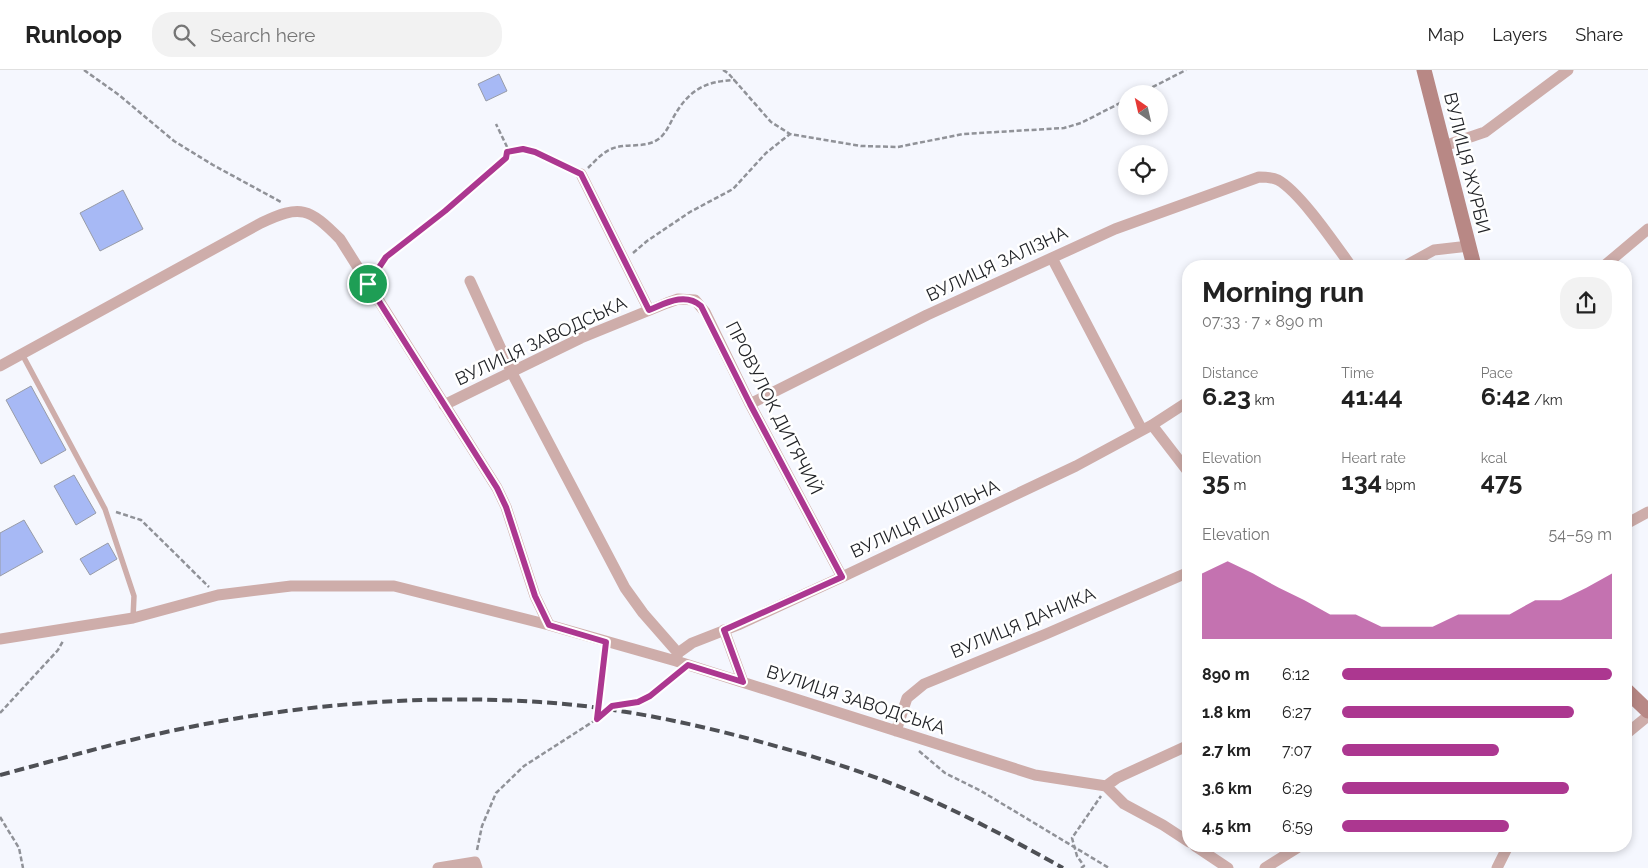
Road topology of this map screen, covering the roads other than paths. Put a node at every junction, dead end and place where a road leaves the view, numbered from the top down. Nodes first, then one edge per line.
1 (1424, 70) edge
2 (1568, 70) edge
3 (1444, 146) junction
4 (581, 174) road end
5 (1648, 229) edge
6 (1469, 246) junction
7 (1052, 258) junction
8 (1347, 260) edge
9 (1416, 260) edge
10 (1472, 260) edge
11 (1611, 260) edge
12 (470, 281) dead end
13 (649, 310) junction
14 (22, 354) junction
15 (0, 366) edge
16 (512, 373) junction
17 (750, 404) junction
18 (444, 405) junction
19 (1182, 405) edge
20 (1147, 427) junction
21 (1182, 466) edge
22 (1648, 512) edge
23 (1632, 521) edge
24 (1182, 575) edge
25 (842, 577) junction
26 (133, 618) junction
27 (549, 625) junction
28 (724, 630) junction
29 (0, 640) edge
30 (677, 657) junction
31 (743, 682) junction
32 (1632, 696) edge
33 (1648, 711) edge
34 (1648, 716) edge
35 (1632, 729) edge
36 (896, 731) junction
37 (1182, 748) edge
38 (1106, 786) junction
39 (1182, 837) edge
40 (1204, 852) edge
41 (1290, 852) edge
42 (1505, 852) edge
43 (476, 865) edge
44 (1268, 866) edge
45 (438, 868) edge
46 (1228, 868) edge
47 (1496, 868) edge

1 - 3 street, ВУЛИЦЯ ЖУРБИ
2 - 3 street
3 - 6 street, ВУЛИЦЯ ЖУРБИ
4 - 13 street
5 - 11 street
6 - 9 street
6 - 10 street, ВУЛИЦЯ ЖУРБИ
7 - 8 street, ВУЛИЦЯ ЗАЛІЗНА
7 - 17 street, ВУЛИЦЯ ЗАЛІЗНА
7 - 20 street
12 - 16 street
13 - 16 street, ВУЛИЦЯ ЗАВОДСЬКА
13 - 17 street, ПРОВУЛОК ДИТЯЧИЙ
14 - 15 street
14 - 18 street
14 - 26 lane
16 - 18 street, ВУЛИЦЯ ЗАВОДСЬКА
16 - 30 street
17 - 25 street, ПРОВУЛОК ДИТЯЧИЙ
18 - 27 street, ВУЛИЦЯ ЗАВОДСЬКА
19 - 20 street, ВУЛИЦЯ ШКІЛЬНА
20 - 21 street
20 - 25 street, ВУЛИЦЯ ШКІЛЬНА
22 - 23 street
24 - 36 street, ВУЛИЦЯ ДАНИКА
25 - 28 street, ВУЛИЦЯ ШКІЛЬНА
26 - 27 street
26 - 29 street
27 - 30 street, ВУЛИЦЯ ЗАВОДСЬКА
28 - 30 street, ВУЛИЦЯ ШКІЛЬНА
28 - 31 street
30 - 31 street, ВУЛИЦЯ ЗАВОДСЬКА
31 - 36 street, ВУЛИЦЯ ЗАВОДСЬКА
32 - 33 street
34 - 35 street
36 - 38 street, ВУЛИЦЯ ЗАВОДСЬКА
37 - 38 street
38 - 39 street
40 - 46 street
41 - 44 street
42 - 47 street
43 - 45 street

